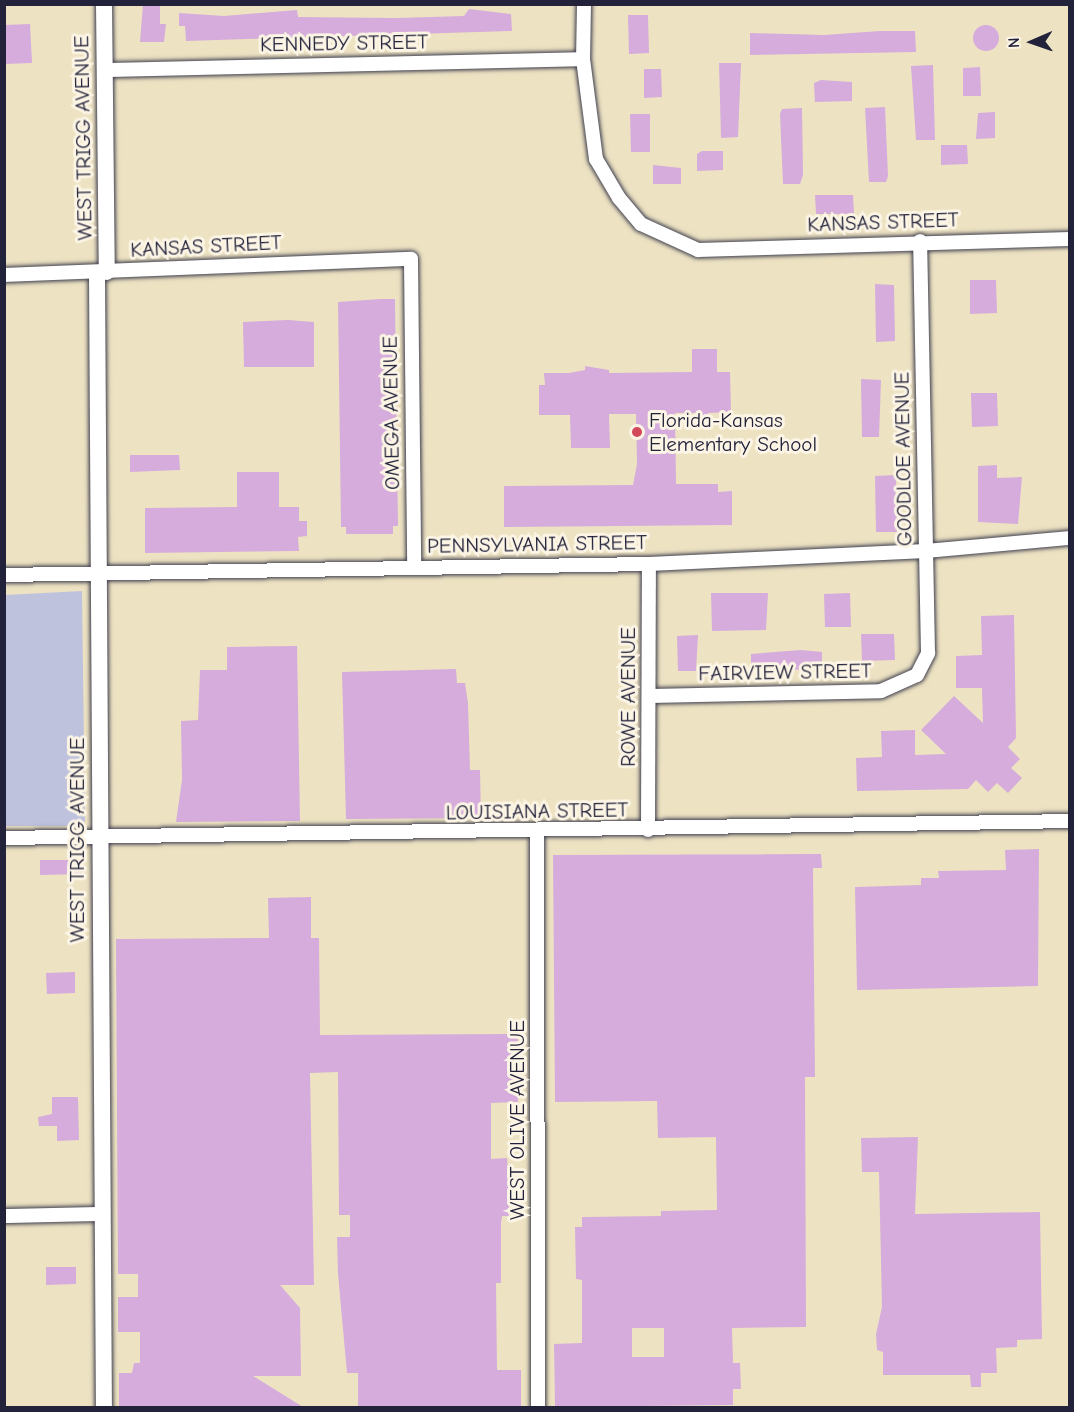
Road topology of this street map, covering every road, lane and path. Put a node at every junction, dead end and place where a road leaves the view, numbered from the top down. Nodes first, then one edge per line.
1 (104, 4) edge
2 (584, 4) edge
3 (583, 59) junction
4 (105, 70) junction
5 (1070, 239) edge
6 (920, 241) junction
7 (411, 259) joint
8 (102, 272) junction
9 (4, 275) edge
10 (1070, 538) edge
11 (926, 551) junction
12 (649, 564) junction
13 (414, 567) junction
14 (97, 571) junction
15 (4, 575) edge
16 (917, 675) joint
17 (650, 696) junction
18 (1070, 821) edge
19 (648, 830) junction
20 (537, 832) junction
21 (4, 838) edge
22 (99, 839) junction
23 (102, 1214) junction
24 (4, 1216) edge
25 (104, 1407) edge
26 (538, 1407) edge

1 - 4 street, WEST TRIGG AVENUE
2 - 3 street
3 - 4 street, KENNEDY STREET
3 - 6 street, KANSAS STREET
4 - 8 street, WEST TRIGG AVENUE
5 - 6 street, KANSAS STREET
6 - 11 street, GOODLOE AVENUE
7 - 8 street, KANSAS STREET
7 - 13 street, OMEGA AVENUE
8 - 9 street, KANSAS STREET
8 - 14 street, WEST TRIGG AVENUE
10 - 11 street, PENNSYLVANIA STREET
11 - 12 street, PENNSYLVANIA STREET
11 - 16 street, GOODLOE AVENUE
12 - 13 street, PENNSYLVANIA STREET
12 - 17 street, ROWE AVENUE
13 - 14 street, PENNSYLVANIA STREET
14 - 15 street, PENNSYLVANIA STREET
14 - 22 street, WEST TRIGG AVENUE
16 - 17 street, FAIRVIEW STREET
17 - 19 street, ROWE AVENUE
18 - 19 street, LOUISIANA STREET
19 - 20 street, LOUISIANA STREET
20 - 22 street, LOUISIANA STREET
20 - 26 street, WEST OLIVE AVENUE
21 - 22 street, LOUISIANA STREET
22 - 23 street, WEST TRIGG AVENUE
23 - 24 street
23 - 25 street, WEST TRIGG AVENUE

